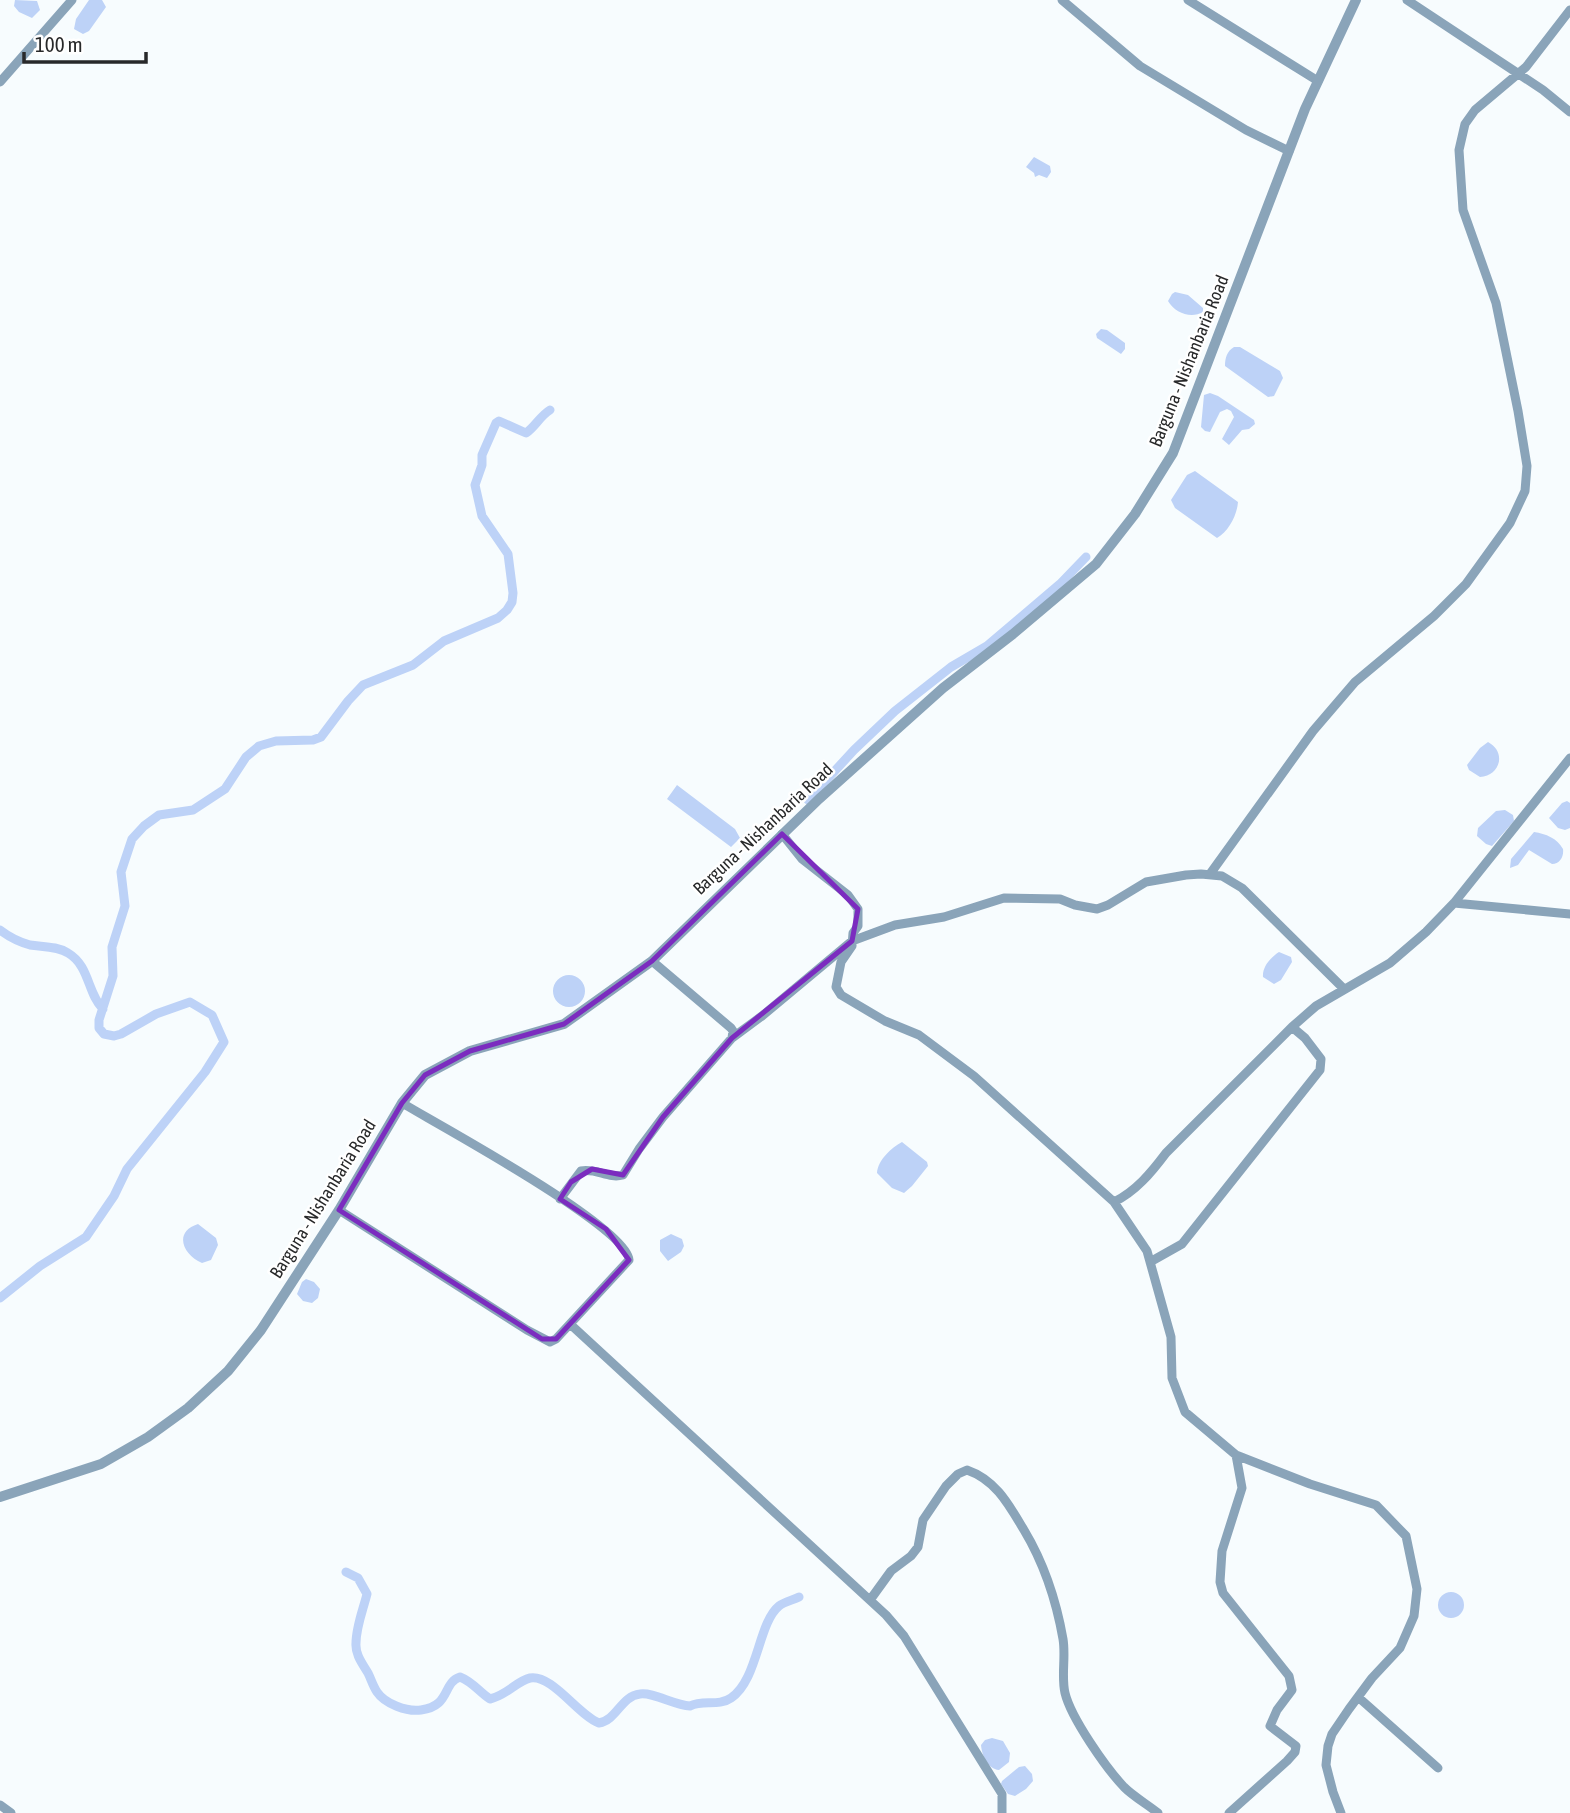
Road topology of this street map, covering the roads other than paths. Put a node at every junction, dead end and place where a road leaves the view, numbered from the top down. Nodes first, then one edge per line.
1 (72, 0) edge
2 (1062, 0) edge
3 (1188, 0) edge
4 (1356, 0) edge
5 (1407, 0) edge
6 (1570, 10) edge
7 (1517, 72) junction
8 (1318, 81) junction
9 (0, 82) edge
10 (1570, 112) edge
11 (1289, 151) junction
12 (1570, 758) edge
13 (782, 834) junction
14 (1210, 874) junction
15 (1454, 903) junction
16 (1570, 914) edge
17 (852, 941) junction
18 (652, 961) junction
19 (1344, 989) junction
20 (1292, 1027) junction
21 (732, 1038) junction
22 (402, 1103) junction
23 (560, 1199) junction
24 (1114, 1202) junction
25 (339, 1210) junction
26 (1150, 1262) junction
27 (570, 1324) junction
28 (1237, 1454) junction
29 (0, 1497) edge
30 (870, 1600) junction
31 (1358, 1697) junction
32 (1438, 1768) dead end
33 (0, 1805) edge
34 (11, 1813) edge
35 (1002, 1813) edge
36 (1158, 1813) edge
37 (1228, 1813) edge
38 (1341, 1813) edge

1 - 9 street
2 - 11 street
3 - 8 street
4 - 8 street, Barguna - Nishanbaria Road
5 - 7 street
6 - 7 street
7 - 10 street
7 - 14 street
8 - 11 street, Barguna - Nishanbaria Road
11 - 13 street, Barguna - Nishanbaria Road
12 - 15 street
13 - 17 street
13 - 18 street, Barguna - Nishanbaria Road
14 - 17 street
14 - 19 street
15 - 16 street
15 - 19 street
17 - 21 street
17 - 24 street
18 - 21 street
18 - 22 street, Barguna - Nishanbaria Road
19 - 20 street
20 - 24 street
20 - 26 street
21 - 23 street
22 - 23 street
22 - 25 street, Barguna - Nishanbaria Road
23 - 27 street
24 - 26 street
25 - 27 street
25 - 29 street, Barguna - Nishanbaria Road
26 - 28 street
27 - 30 street
28 - 31 street
28 - 37 street
30 - 35 street
30 - 36 street
31 - 32 street
31 - 38 street
33 - 34 street

